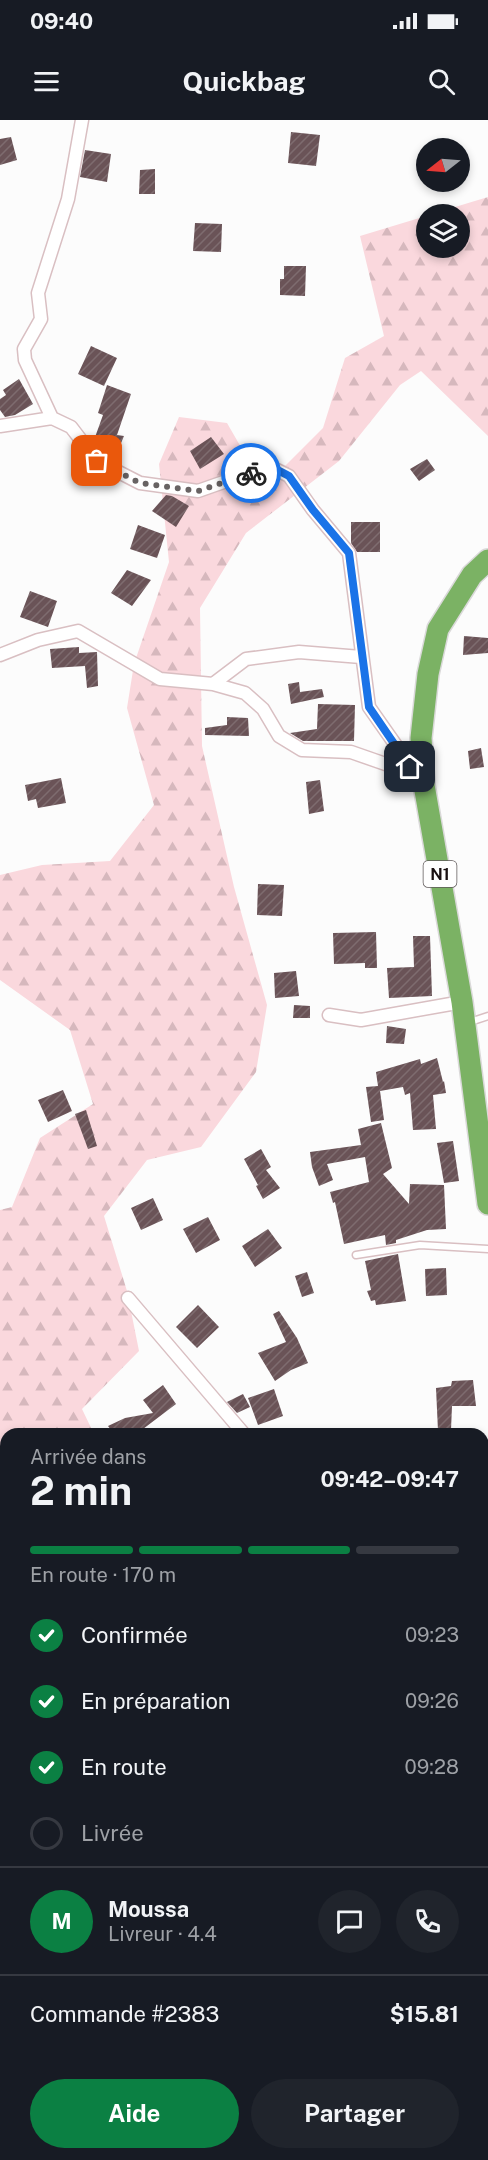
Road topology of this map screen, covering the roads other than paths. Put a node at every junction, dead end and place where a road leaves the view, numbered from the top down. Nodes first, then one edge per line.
1 (82, 120) edge
2 (52, 418) junction
3 (0, 426) edge
4 (488, 560) edge
5 (0, 655) edge
6 (361, 657) junction
7 (213, 684) junction
8 (410, 767) junction
9 (424, 784) junction
10 (462, 1002) junction
11 (329, 1015) dead end
12 (488, 1016) edge
13 (464, 1024) junction
14 (488, 1204) edge
15 (488, 1249) edge
16 (356, 1255) dead end
17 (128, 1298) dead end
18 (239, 1428) edge

1 - 2 street
2 - 3 street
2 - 6 street
4 - 9 highway, N1
5 - 7 street
6 - 7 street
6 - 8 street
7 - 8 street
8 - 9 street
9 - 10 highway, N1
10 - 11 street
10 - 13 highway, N1
12 - 13 lane
13 - 14 highway, N1
15 - 16 lane
17 - 18 street

